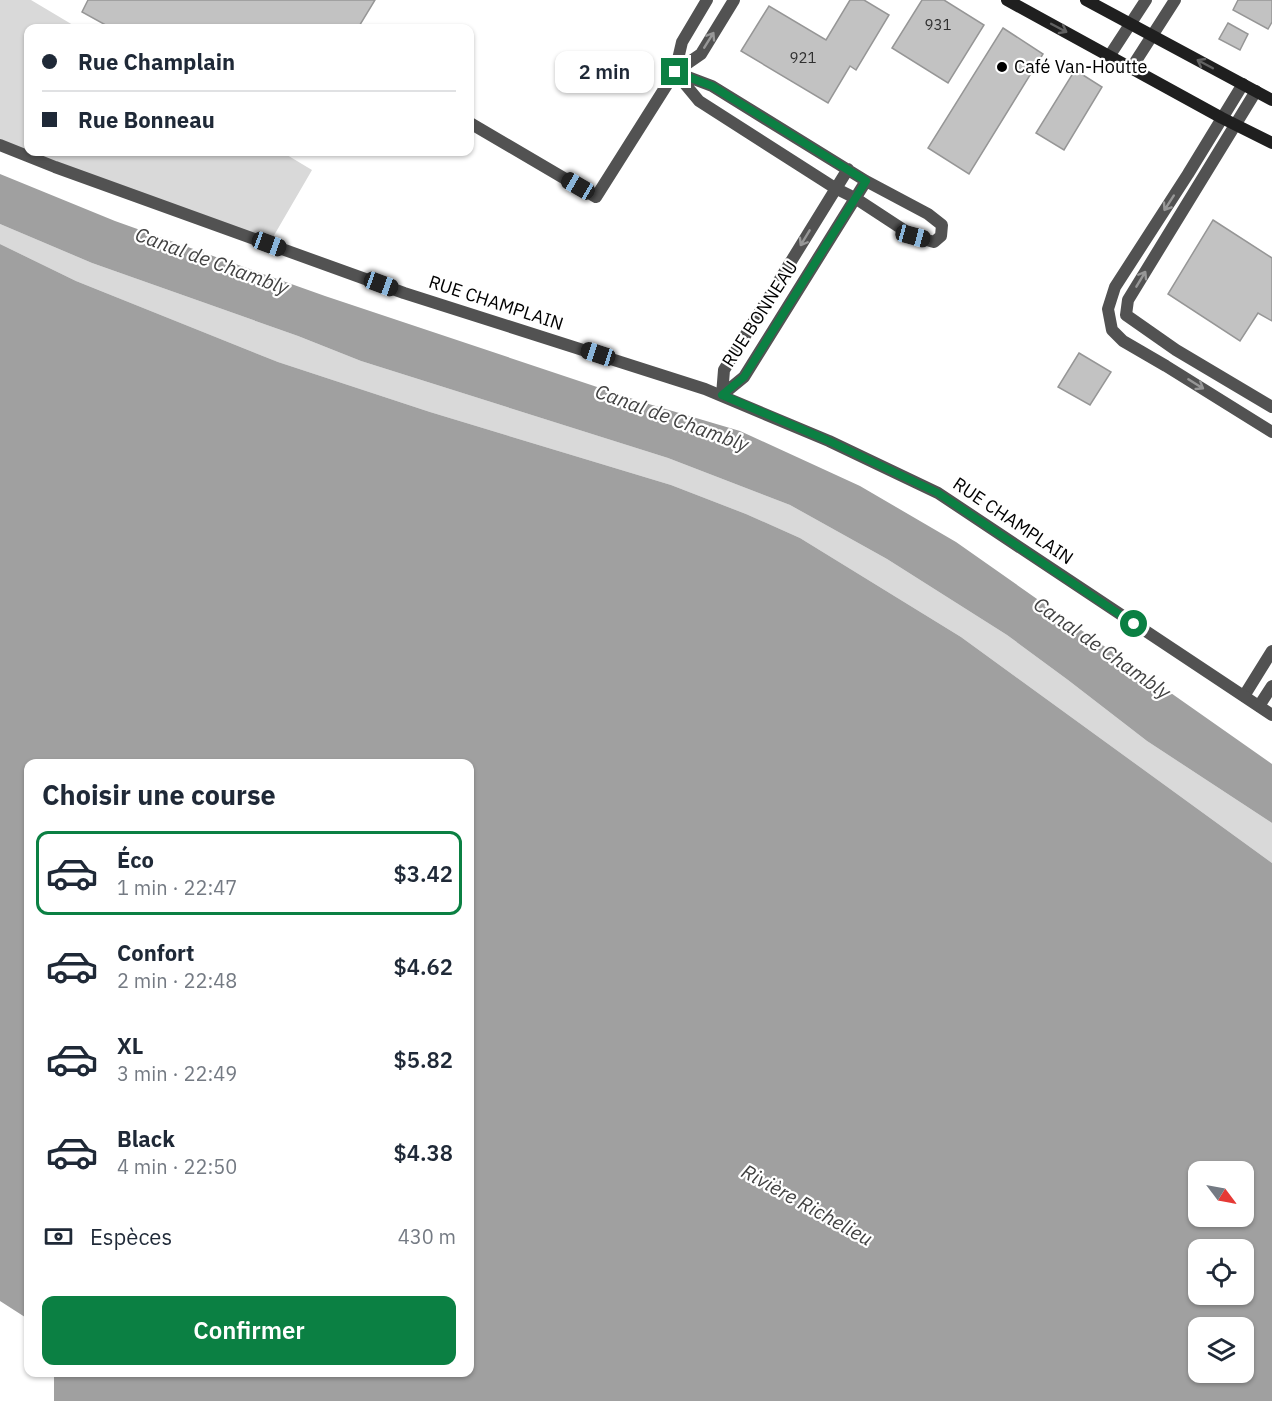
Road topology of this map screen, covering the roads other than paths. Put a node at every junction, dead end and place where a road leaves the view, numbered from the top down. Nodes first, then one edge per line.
1 (707, 0) edge
2 (734, 0) edge
3 (1007, 0) edge
4 (1086, 0) edge
5 (1146, 0) edge
6 (1174, 0) edge
7 (1131, 24) junction
8 (1152, 36) junction
9 (1110, 56) junction
10 (1131, 67) junction
11 (675, 72) junction
12 (1243, 84) junction
13 (1257, 91) junction
14 (1272, 100) edge
15 (1222, 118) junction
16 (774, 124) junction
17 (1236, 124) junction
18 (474, 125) edge
19 (764, 142) junction
20 (1272, 143) edge
21 (0, 145) edge
22 (24, 155) edge
23 (28, 156) edge
24 (848, 169) junction
25 (1188, 174) junction
26 (866, 181) junction
27 (1201, 182) junction
28 (835, 188) junction
29 (855, 198) junction
30 (1126, 315) junction
31 (1112, 330) junction
32 (1176, 350) junction
33 (1166, 366) junction
34 (722, 395) junction
35 (1272, 407) edge
36 (1270, 426) edge
37 (1272, 651) edge
38 (1272, 686) edge
39 (1244, 696) junction
40 (1259, 706) junction
41 (1272, 715) edge

1 - 11 street
11 -> 2 street
3 -> 9 main road
4 - 7 main road
5 - 7 street
6 - 8 street
7 - 8 main road
7 - 9 street
8 - 10 street
12 -> 8 main road
9 - 10 main road
10 - 15 main road
11 - 16 street
11 - 18 street
11 - 19 street
12 - 13 main road
12 - 15 street
13 - 14 main road
13 - 17 street
15 - 17 main road
15 - 25 street
16 - 19 street
16 - 24 street
17 - 20 main road
17 - 27 street
19 - 28 street
21 - 22 street, RUE CHAMPLAIN
23 - 34 street, RUE CHAMPLAIN
24 - 26 street
24 - 28 street, RUE BONNEAU
25 - 27 street
25 -> 31 street
26 - 29 street, RUE BONNEAU
26 - 29 street
30 -> 27 street
28 - 29 street
28 -> 34 street, RUE BONNEAU
29 - 34 street, RUE BONNEAU
30 - 31 street
30 - 32 street
31 - 33 street
32 - 33 street
32 - 35 street
33 -> 36 street
34 - 39 street, RUE CHAMPLAIN
37 - 39 street
38 - 40 street
39 - 40 street, RUE CHAMPLAIN
40 - 41 street, RUE CHAMPLAIN

